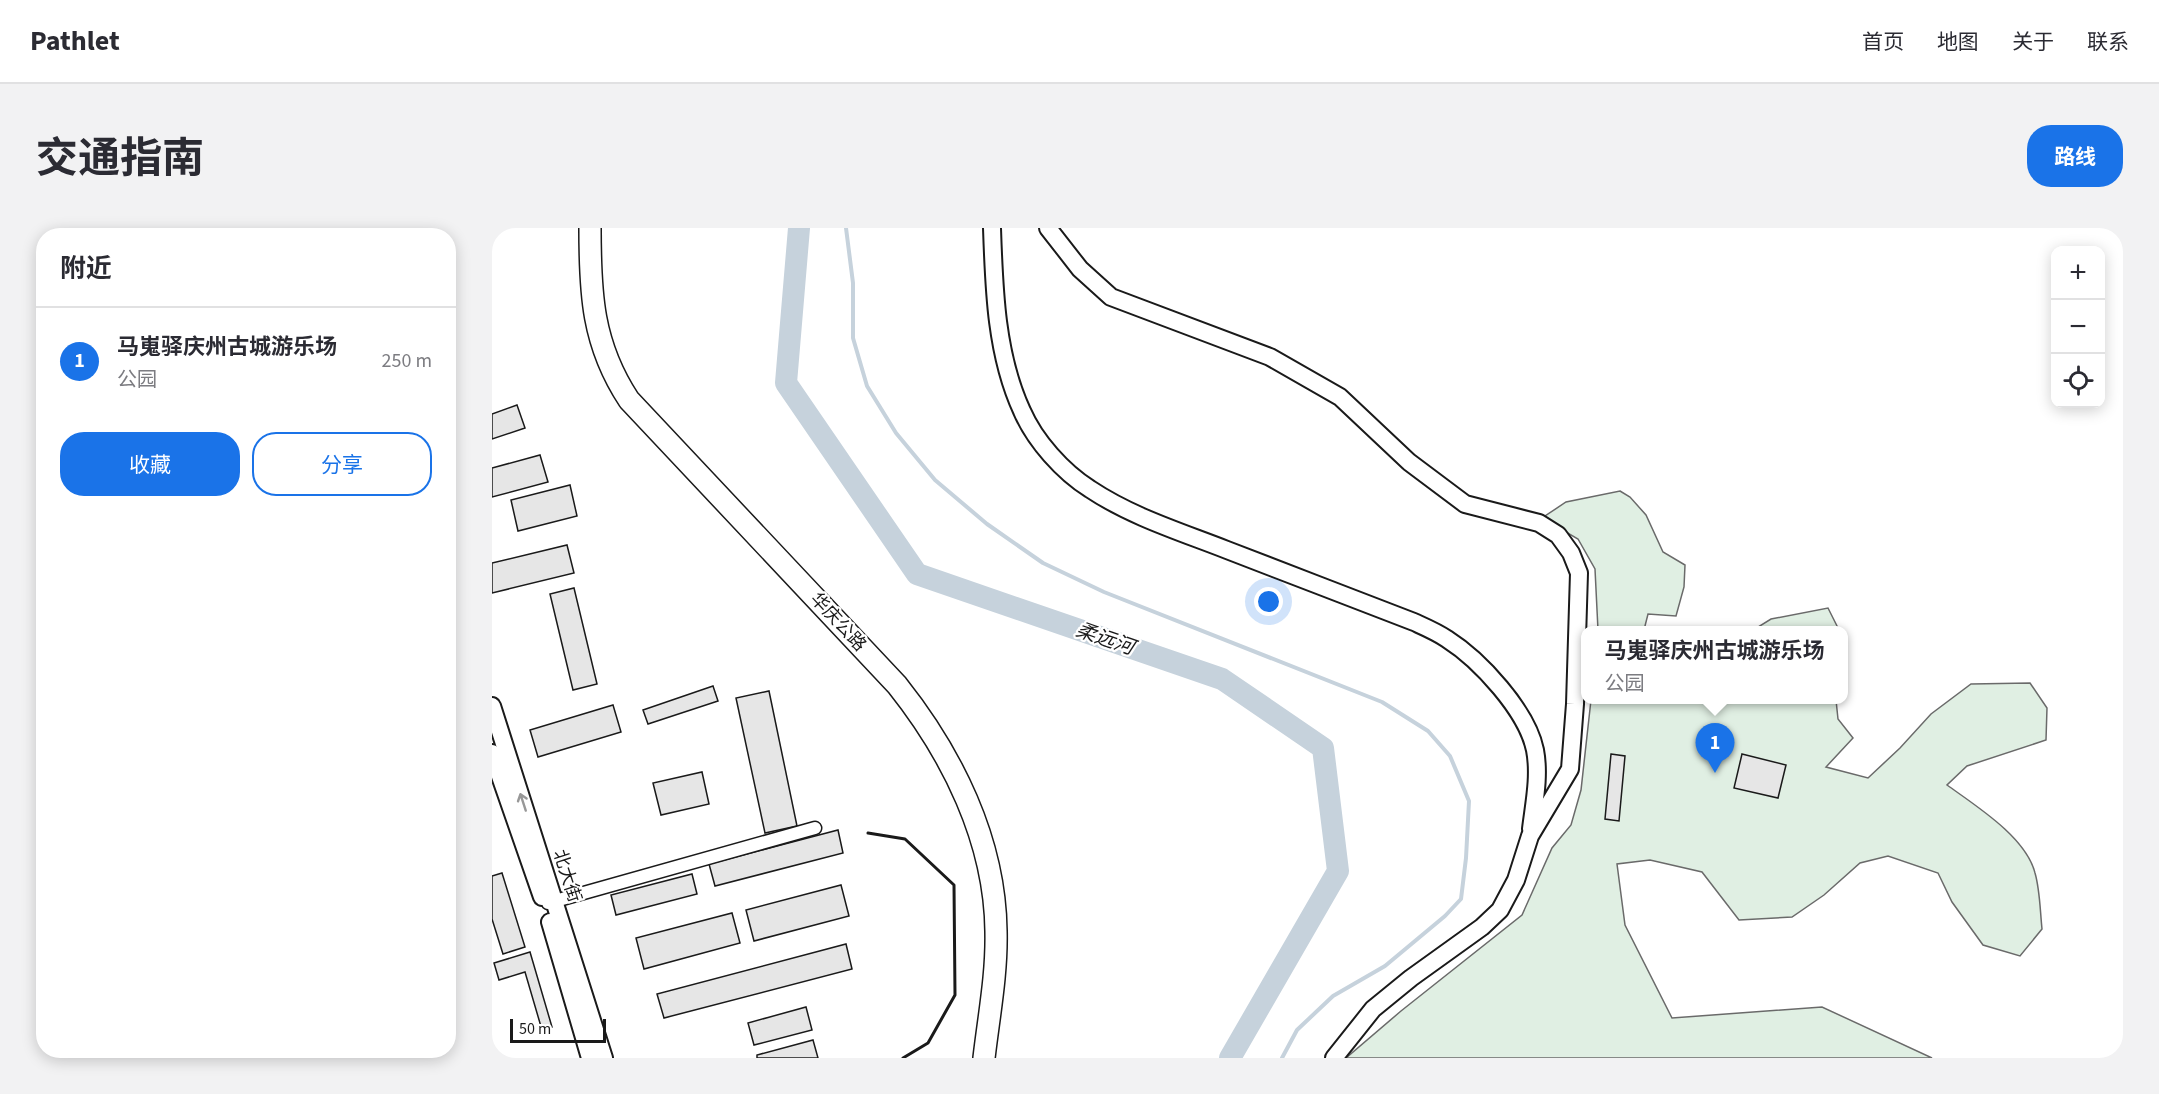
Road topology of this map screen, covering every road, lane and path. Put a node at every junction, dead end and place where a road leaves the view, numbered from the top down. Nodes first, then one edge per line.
1 (590, 228) edge
2 (596, 228) edge
3 (992, 228) edge
4 (1048, 228) edge
5 (492, 706) edge
6 (492, 753) edge
7 (815, 828) dead end
8 (1530, 836) junction
9 (550, 902) junction
10 (590, 1058) edge
11 (604, 1058) edge
12 (984, 1058) edge
13 (991, 1058) edge
14 (1334, 1058) edge

1 - 12 highway, 华庆公路
2 - 13 highway, 华庆公路
3 - 8 street
4 - 8 street
9 -> 5 street, 北大街
6 - 9 street, 北大街
7 - 9 street
8 - 14 street
9 - 10 street, 北大街
9 - 11 street, 北大街

